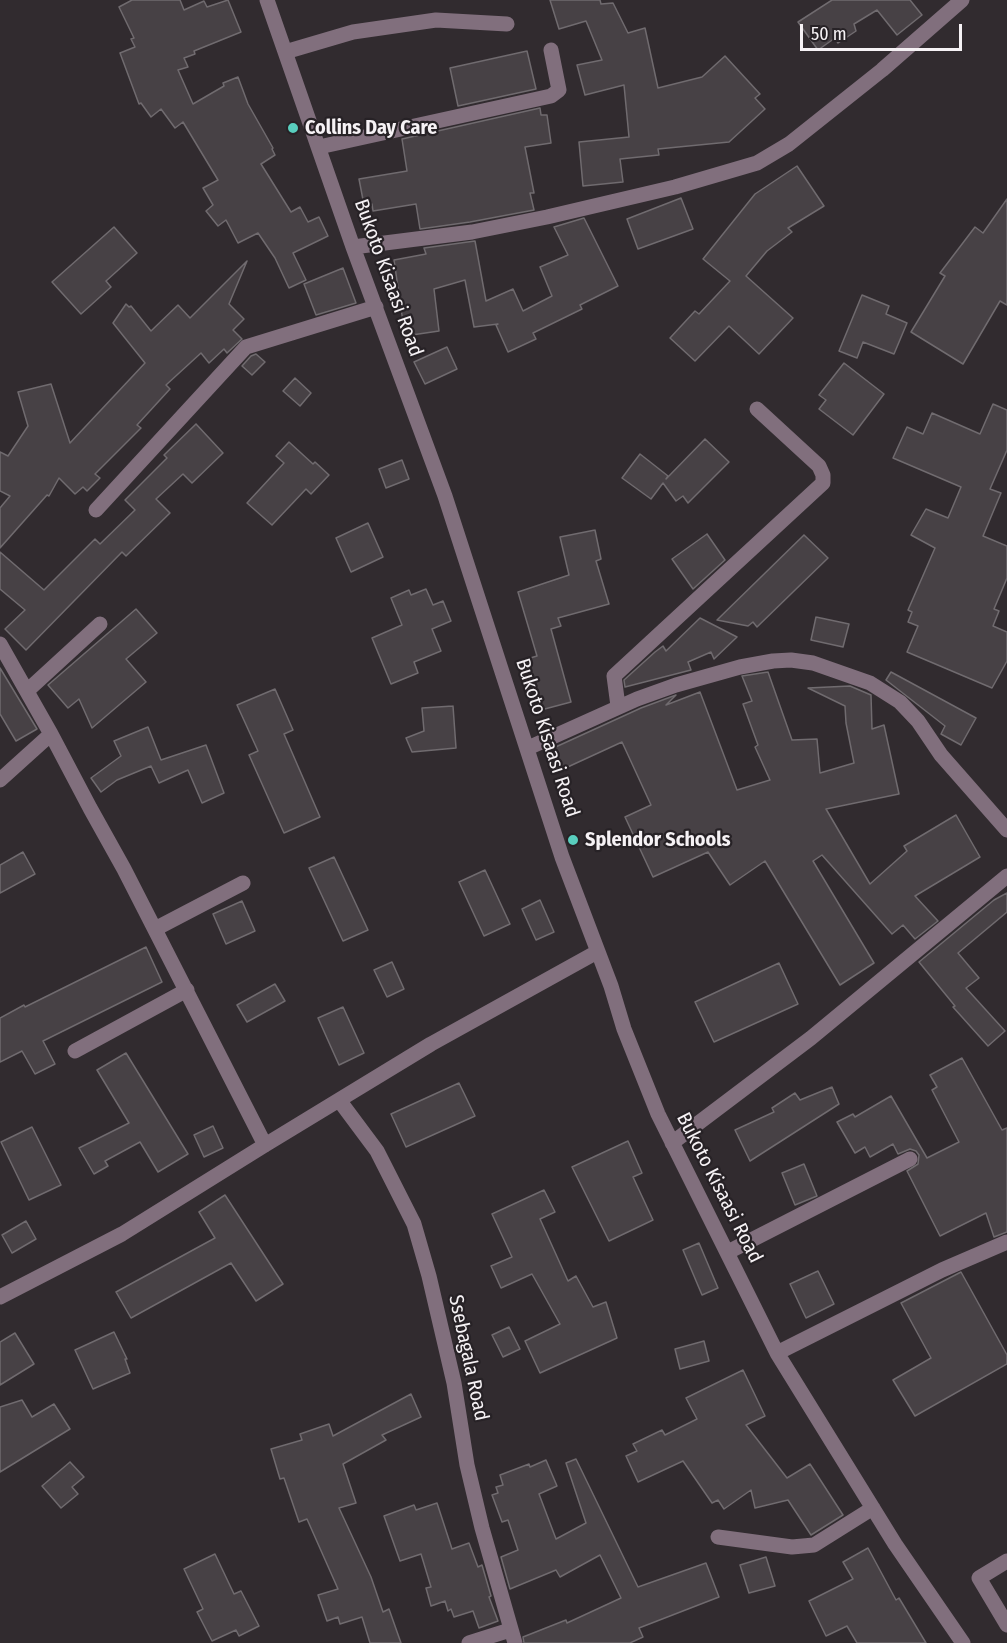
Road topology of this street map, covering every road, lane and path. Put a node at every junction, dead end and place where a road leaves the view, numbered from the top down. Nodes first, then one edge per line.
1 (267, 0) edge
2 (962, 0) edge
3 (507, 24) dead end
4 (551, 50) dead end
5 (285, 52) junction
6 (319, 147) junction
7 (353, 247) junction
8 (376, 307) junction
9 (757, 409) dead end
10 (96, 510) dead end
11 (99, 624) dead end
12 (0, 644) edge
13 (27, 691) junction
14 (618, 706) junction
15 (51, 734) junction
16 (528, 748) junction
17 (0, 780) edge
18 (1007, 830) edge
19 (1007, 876) edge
20 (243, 883) dead end
21 (155, 929) junction
22 (597, 952) junction
23 (187, 990) junction
24 (75, 1051) dead end
25 (339, 1100) junction
26 (672, 1143) junction
27 (265, 1145) junction
28 (910, 1159) dead end
29 (1007, 1242) edge
30 (728, 1252) junction
31 (0, 1297) edge
32 (777, 1353) junction
33 (873, 1508) junction
34 (718, 1537) dead end
35 (1007, 1561) edge
36 (1007, 1625) edge
37 (513, 1637) edge
38 (469, 1643) edge
39 (963, 1643) edge

1 - 5 street, Bukoto Kisaasi Road
2 - 7 street
3 - 5 street
4 - 6 street
5 - 6 street, Bukoto Kisaasi Road
6 - 7 street, Bukoto Kisaasi Road
7 - 8 street, Bukoto Kisaasi Road
8 - 10 street
8 - 16 street, Bukoto Kisaasi Road
9 - 14 street
11 - 13 street
12 - 13 street
13 - 15 street
14 - 16 street
14 - 18 street
15 - 17 street
15 - 21 street
16 - 22 street, Bukoto Kisaasi Road
19 - 26 street
20 - 21 street
21 - 23 street
22 - 25 street
22 - 26 street, Bukoto Kisaasi Road
23 - 24 street
23 - 27 street
25 - 27 street
25 - 37 street, Ssebagala Road
26 - 30 street, Bukoto Kisaasi Road
27 - 31 street
28 - 30 street
29 - 32 street
30 - 32 street, Bukoto Kisaasi Road
32 - 33 street, Bukoto Kisaasi Road
33 - 34 street
33 - 39 street, Bukoto Kisaasi Road
35 - 36 street
37 - 38 street

